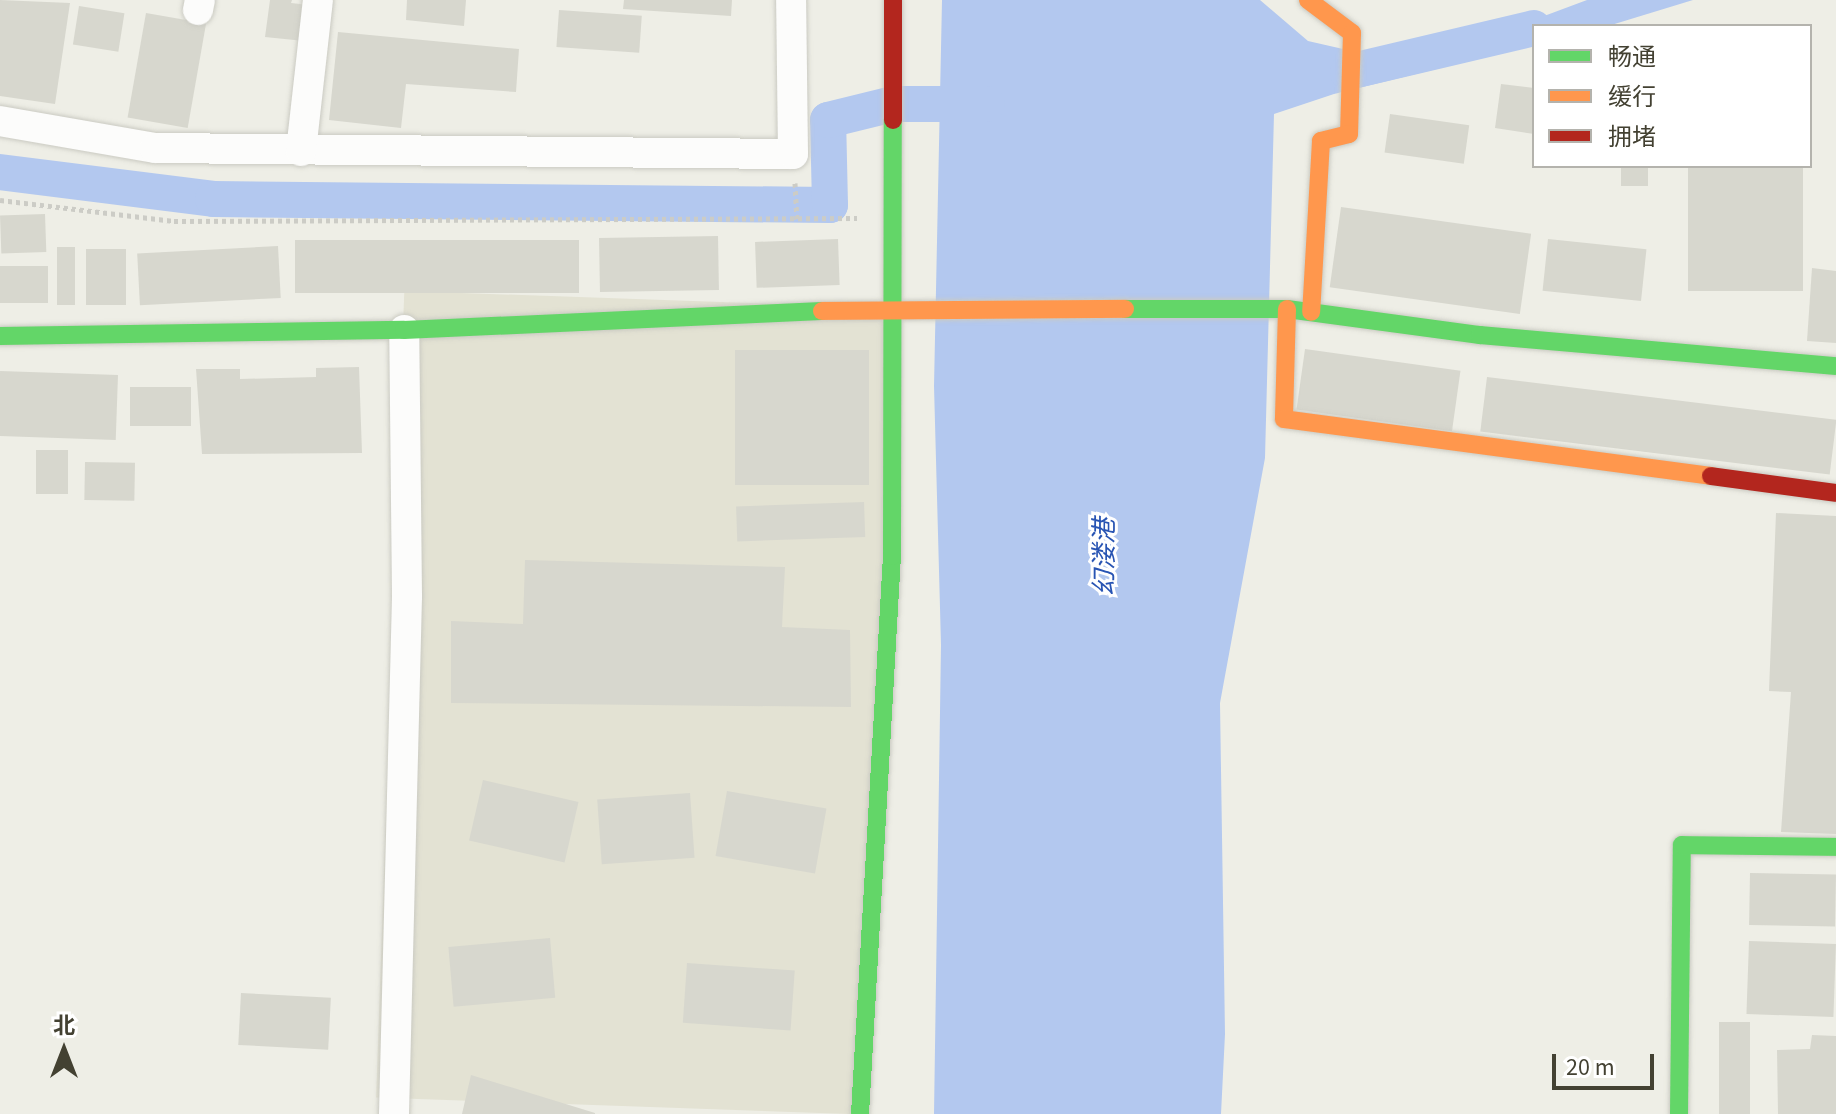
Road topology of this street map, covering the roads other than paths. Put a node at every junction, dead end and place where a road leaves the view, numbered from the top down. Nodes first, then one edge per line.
1 (318, 0) edge
2 (791, 0) edge
3 (893, 0) edge
4 (1308, 0) edge
5 (0, 121) edge
6 (301, 151) junction
7 (892, 308) junction
8 (1287, 309) junction
9 (1311, 312) junction
10 (404, 330) junction
11 (0, 336) edge
12 (1836, 366) edge
13 (1836, 493) edge
14 (1836, 847) edge
15 (394, 1114) edge
16 (860, 1114) edge
17 (1679, 1114) edge

1 - 6 street
2 - 6 street
3 - 7 street
4 - 9 street
5 - 6 street
7 - 8 street
7 - 10 street
7 - 16 street
8 - 9 street
8 - 13 street
9 - 12 street
10 - 11 street
10 - 15 street
14 - 17 street

